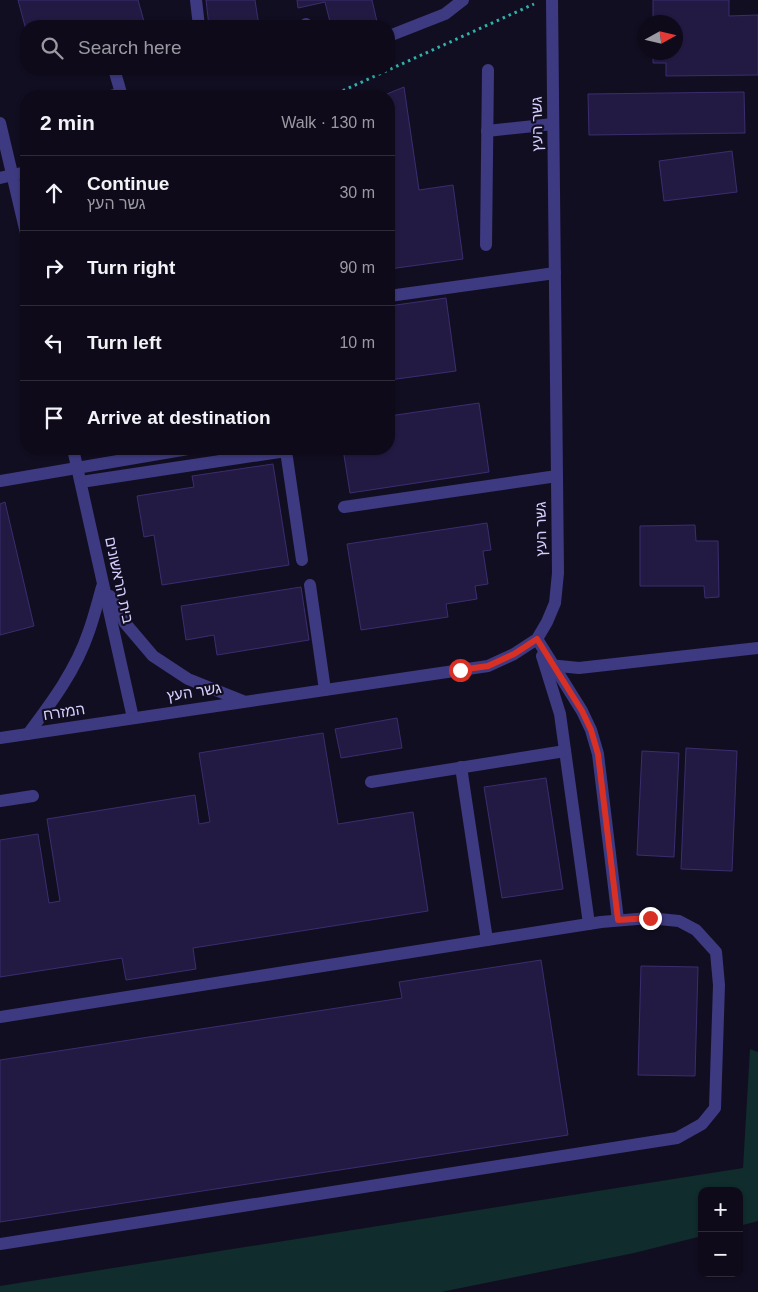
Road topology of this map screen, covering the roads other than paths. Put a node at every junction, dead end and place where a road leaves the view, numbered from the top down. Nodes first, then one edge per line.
1 (196, 0) edge
2 (463, 0) edge
3 (552, 0) edge
4 (198, 20) edge
5 (395, 34) edge
6 (488, 70) dead end
7 (116, 75) edge
8 (120, 90) edge
9 (0, 123) edge
10 (553, 124) junction
11 (487, 131) junction
12 (20, 174) edge
13 (0, 178) edge
14 (486, 245) dead end
15 (555, 273) junction
16 (395, 295) edge
17 (74, 455) edge
18 (151, 455) edge
19 (260, 455) edge
20 (287, 455) edge
21 (77, 467) junction
22 (557, 476) junction
23 (0, 481) edge
24 (81, 482) junction
25 (344, 508) dead end
26 (302, 560) dead end
27 (103, 584) junction
28 (310, 585) dead end
29 (537, 639) junction
30 (758, 648) edge
31 (550, 665) junction
32 (325, 690) junction
33 (242, 701) junction
34 (133, 718) junction
35 (28, 734) junction
36 (0, 738) edge
37 (565, 751) junction
38 (461, 767) junction
39 (371, 782) dead end
40 (33, 796) dead end
41 (0, 801) edge
42 (618, 920) junction
43 (589, 924) junction
44 (487, 940) junction
45 (0, 1017) edge
46 (0, 1244) edge

1 - 4 street
2 - 5 street
3 - 10 street, גשר העץ
6 - 11 street
7 - 8 street
9 - 12 street
10 - 11 street
10 - 15 street, גשר העץ
11 - 14 street
12 - 13 street
15 - 16 street
15 - 22 street, גשר העץ
17 - 21 street, בית הראשונים
18 - 21 street
19 - 24 street
20 - 26 street
21 - 23 street
21 - 24 street, בית הראשונים
22 - 25 street
22 - 29 street, גשר העץ
24 - 27 street, בית הראשונים
27 - 33 street
27 - 34 street, בית הראשונים
27 - 35 street
28 - 32 street
29 - 31 street
29 - 32 street, גשר העץ
30 - 31 street
31 - 37 street
31 - 42 street
32 - 33 street, גשר העץ
33 - 34 street, גשר העץ
34 - 35 street, המזרח
35 - 36 street, המזרח
37 - 38 street
37 - 43 street
38 - 39 street
38 - 44 street
40 - 41 street
42 - 43 street
42 - 46 street
43 - 44 street
44 - 45 street

